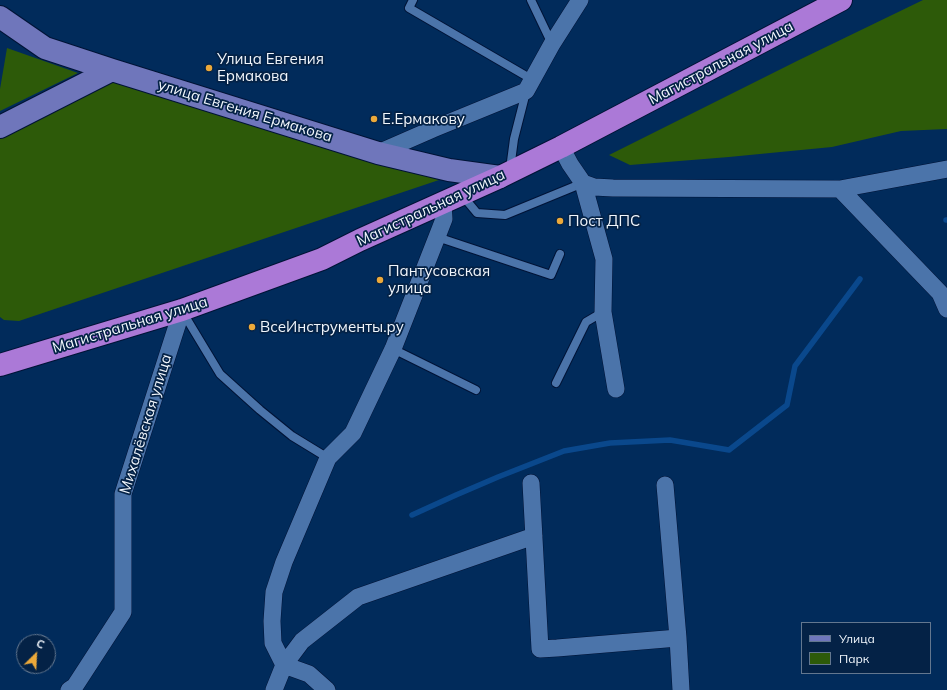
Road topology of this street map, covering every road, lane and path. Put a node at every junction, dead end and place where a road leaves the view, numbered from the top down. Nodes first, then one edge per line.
1 (413, 0) edge
2 (531, 0) edge
3 (580, 0) edge
4 (841, 0) edge
5 (0, 17) edge
6 (552, 44) junction
7 (112, 70) junction
8 (529, 86) junction
9 (0, 128) edge
10 (562, 147) junction
11 (378, 153) junction
12 (947, 169) edge
13 (505, 175) junction
14 (583, 183) junction
15 (840, 189) junction
16 (452, 199) junction
17 (437, 237) junction
18 (560, 254) dead end
19 (947, 309) edge
20 (182, 310) junction
21 (603, 312) junction
22 (393, 349) junction
23 (0, 365) edge
24 (556, 383) dead end
25 (616, 389) dead end
26 (476, 390) dead end
27 (328, 458) junction
28 (531, 483) dead end
29 (665, 485) dead end
30 (534, 536) junction
31 (678, 638) junction
32 (284, 665) junction
33 (69, 690) edge
34 (274, 690) edge
35 (327, 690) edge
36 (682, 690) edge

1 - 8 lane
2 - 6 lane
3 - 6 street
4 - 10 highway, Магистральная улица
5 - 7 main road, улица Евгения Ермакова
6 - 8 street
7 - 9 main road
7 - 11 main road, улица Евгения Ермакова
8 - 11 street
8 - 13 lane
10 - 13 highway, Магистральная улица
10 - 14 street
11 - 13 main road, улица Евгения Ермакова
12 - 15 street
13 - 16 highway, Магистральная улица
14 - 15 street
14 - 16 lane
14 - 21 street
15 - 19 street
16 - 17 street
16 - 20 highway, Магистральная улица
17 - 18 lane
17 - 22 street
20 - 23 highway, Магистральная улица
20 - 27 lane
20 - 33 street, Михалёвская улица
21 - 24 lane
21 - 25 street
22 - 26 lane
22 - 27 street
27 - 32 street
28 - 30 street
29 - 31 street
30 - 31 street
30 - 32 street
31 - 36 street
32 - 34 street
32 - 35 street

